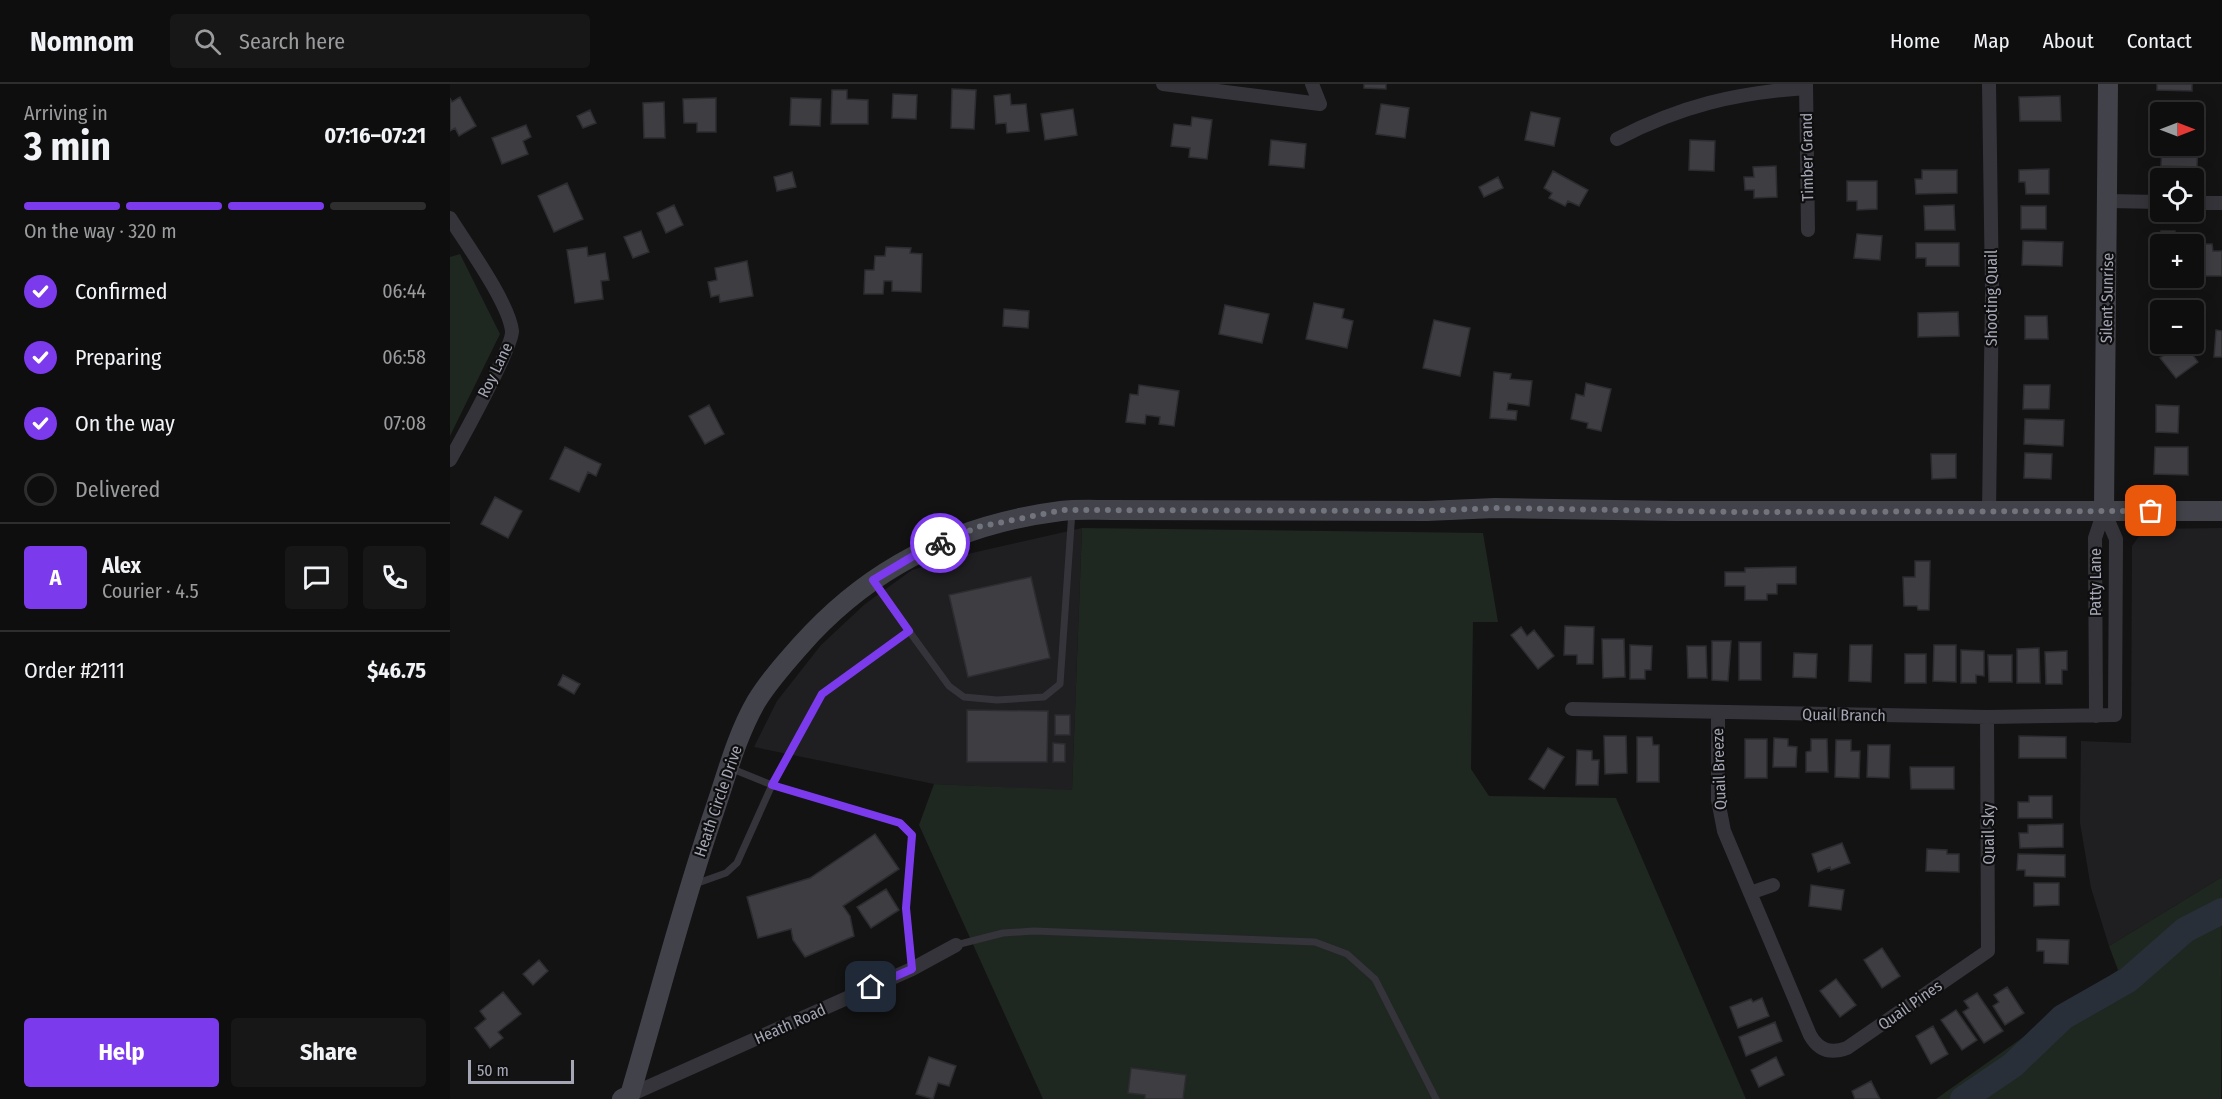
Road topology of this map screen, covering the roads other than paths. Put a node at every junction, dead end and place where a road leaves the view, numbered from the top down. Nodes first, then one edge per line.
1 (1163, 84) edge
2 (1312, 84) edge
3 (1989, 84) edge
4 (2108, 84) edge
5 (1806, 86) edge
6 (1617, 139) dead end
7 (2108, 201) junction
8 (2150, 202) edge
9 (2204, 203) edge
10 (2222, 203) edge
11 (450, 218) edge
12 (1808, 230) dead end
13 (450, 460) edge
14 (1072, 510) junction
15 (2222, 511) edge
16 (1989, 512) junction
17 (2104, 512) junction
18 (873, 580) junction
19 (909, 631) junction
20 (1572, 709) dead end
21 (1718, 712) junction
22 (2115, 715) joint
23 (2096, 716) junction
24 (1988, 717) junction
25 (728, 767) junction
26 (772, 785) junction
27 (1773, 885) dead end
28 (691, 886) junction
29 (1750, 893) junction
30 (956, 945) joint
31 (1988, 951) joint
32 (912, 969) junction
33 (1829, 1052) joint
34 (626, 1097) edge
35 (1436, 1099) edge

1 - 2 street
3 - 16 street, Shooting Quail
4 - 7 street, Silent Sunrise
5 - 6 street
5 - 12 street, Timber Grand
7 - 8 street
7 - 17 street, Silent Sunrise
9 - 10 street
11 - 13 street, Roy Lane
14 - 16 street, Heath Circle Drive
14 - 18 street, Heath Circle Drive
14 - 19 lane
15 - 17 street, Heath Circle Drive
16 - 17 street, Heath Circle Drive
17 - 22 street, Patty Lane
17 - 23 street, Patty Lane
18 - 19 lane
18 - 25 street, Heath Circle Drive
19 - 26 lane
20 - 21 street, Quail Branch
21 - 24 street, Quail Branch
21 - 29 street, Quail Breeze
22 - 23 street, Quail Branch
23 - 24 street, Quail Branch
24 - 31 street, Quail Sky
25 - 26 lane
25 - 28 street, Heath Circle Drive
26 - 28 lane
26 - 32 lane
27 - 29 street
28 - 34 street, Heath Circle Drive
29 - 33 street, Quail Breeze
30 - 32 street, Heath Road
30 - 35 lane
31 - 33 street, Quail Pines
32 - 34 street, Heath Road

